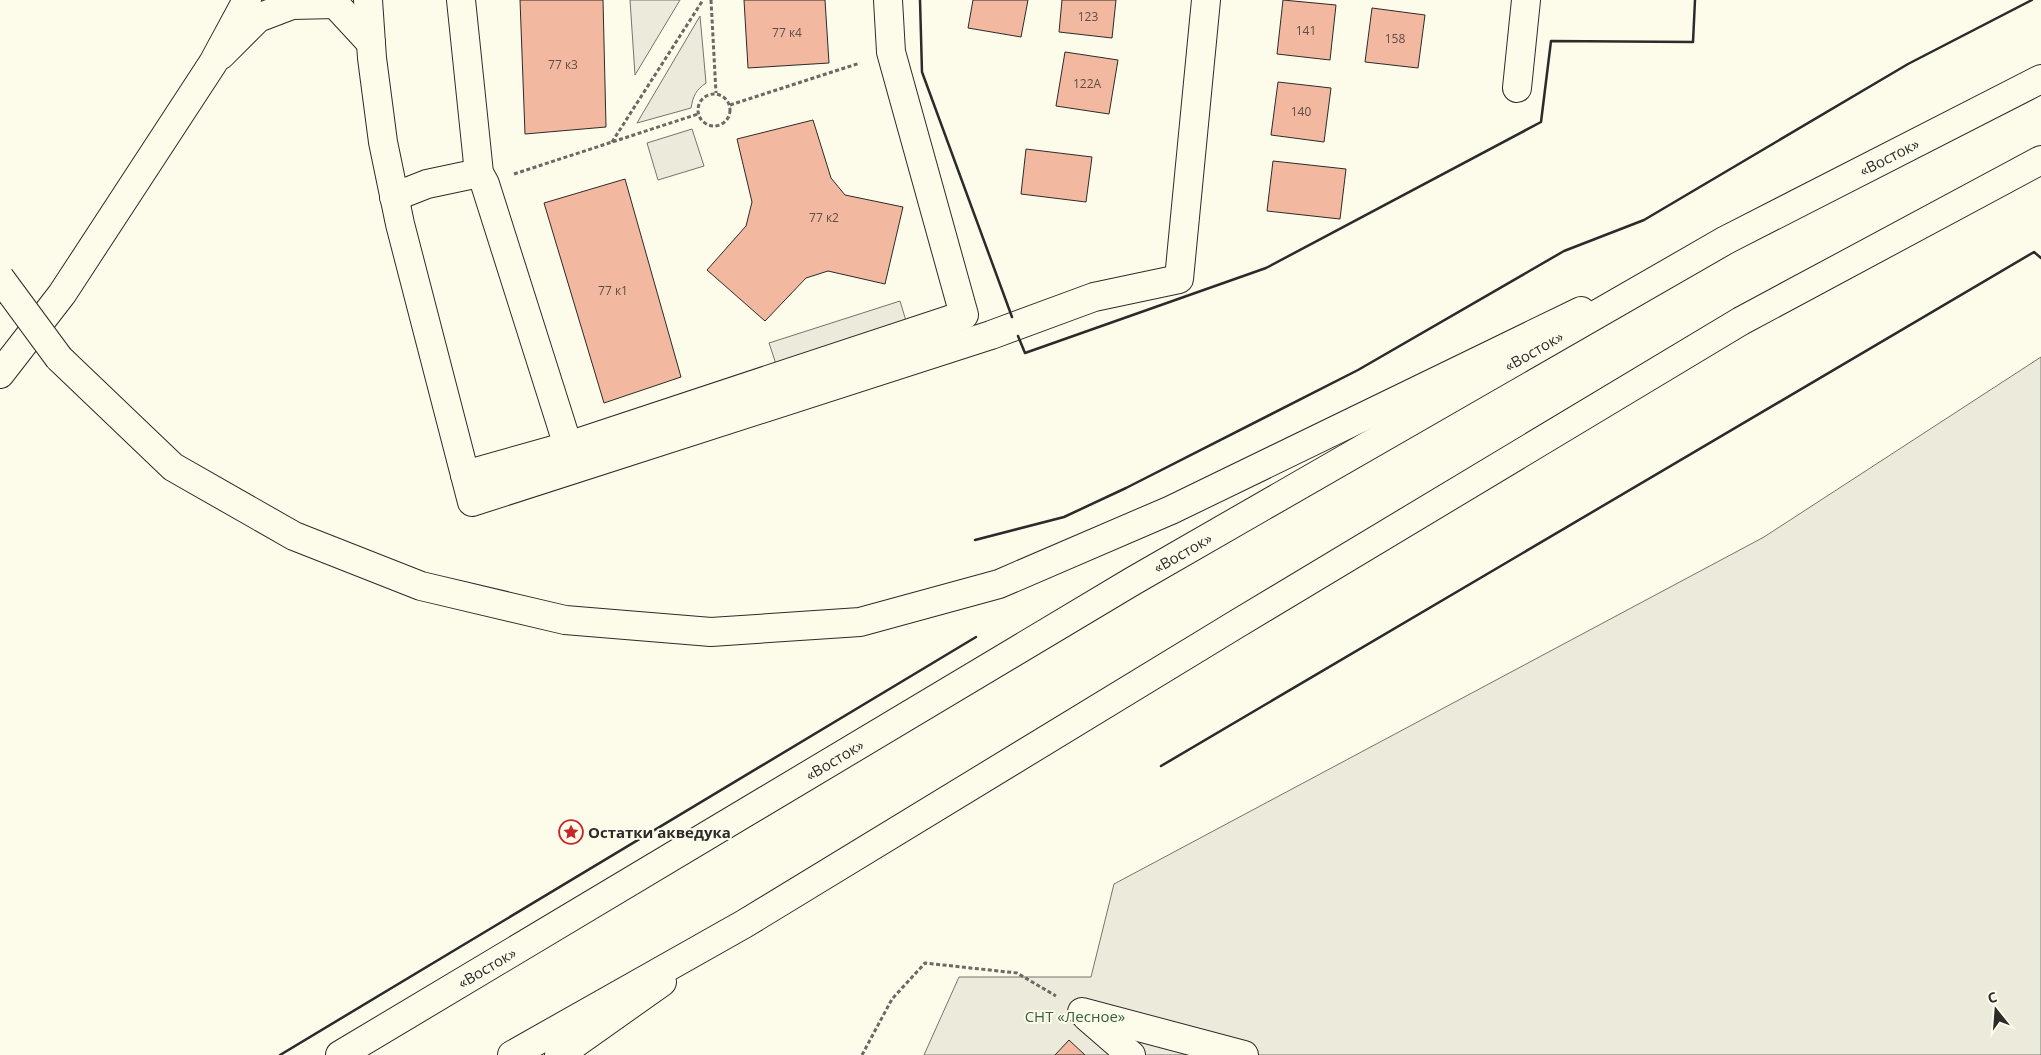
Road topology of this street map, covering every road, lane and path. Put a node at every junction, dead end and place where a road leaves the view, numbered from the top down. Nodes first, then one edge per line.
1 (247, 0) edge
2 (368, 0) edge
3 (461, 0) edge
4 (703, 0) edge
5 (711, 0) edge
6 (888, 0) edge
7 (1206, 0) edge
8 (1526, 0) edge
9 (371, 43) junction
10 (891, 52) junction
11 (213, 64) junction
12 (2041, 79) edge
13 (1517, 88) dead end
14 (716, 93) junction
15 (730, 105) junction
16 (698, 114) junction
17 (612, 142) junction
18 (2041, 160) edge
19 (482, 179) junction
20 (394, 197) junction
21 (1726, 240) junction
22 (0, 278) edge
23 (0, 374) edge
24 (568, 446) junction
25 (465, 475) junction
26 (744, 924) junction
27 (1082, 1012) junction
28 (340, 1055) edge
29 (512, 1055) edge
30 (559, 1055) edge
31 (862, 1055) edge
32 (1131, 1055) edge
33 (1244, 1055) edge

1 - 11 main road
2 - 9 main road
3 - 19 main road
4 - 17 path
5 - 14 path
6 - 10 main road
7 - 25 main road
8 - 13 main road
9 - 11 main road
9 - 20 main road
10 - 15 path
10 - 24 main road
11 - 23 main road
12 - 21 main road, «Восток»
14 - 15 path
14 - 16 path
15 - 16 path
16 - 17 path
17 - 19 path
18 - 26 main road
19 - 20 main road
19 - 24 main road
20 - 25 main road
21 - 22 main road, bridge
21 - 28 main road, «Восток»
24 - 25 main road
26 - 29 main road
26 - 30 main road
27 - 31 path
27 - 32 main road
27 - 33 main road

